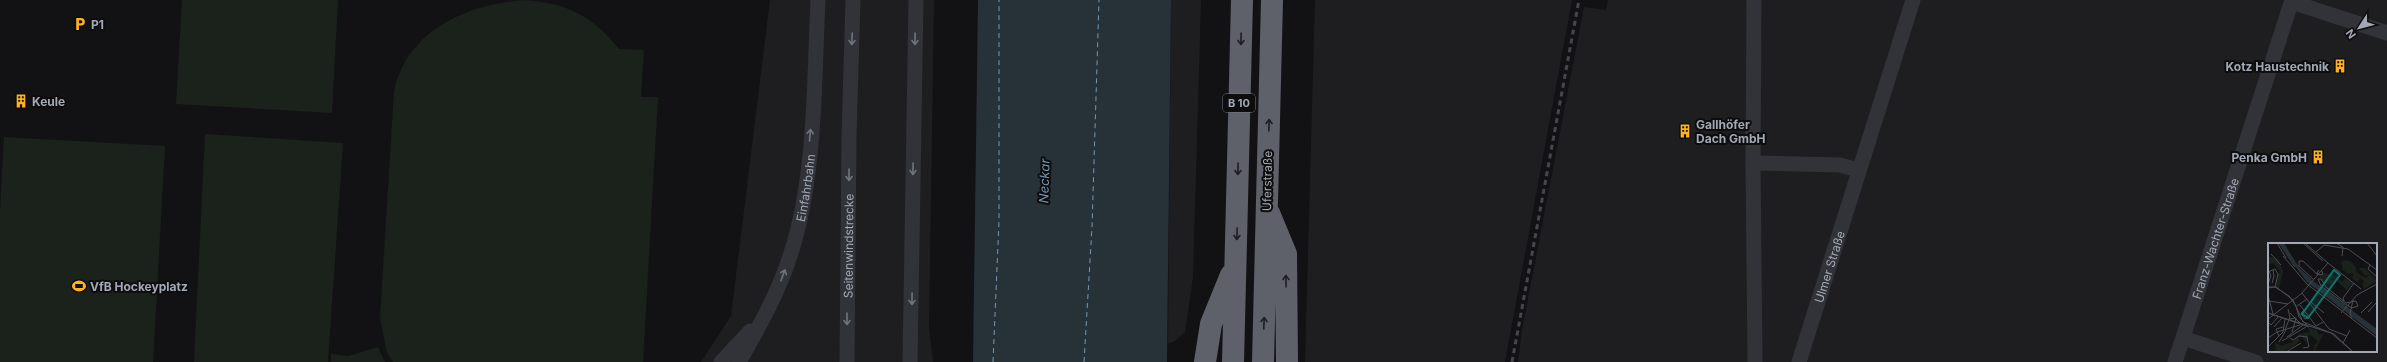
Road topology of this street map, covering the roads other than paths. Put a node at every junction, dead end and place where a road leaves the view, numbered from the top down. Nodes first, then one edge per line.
1 (818, 0) edge
2 (853, 0) edge
3 (916, 0) edge
4 (1242, 0) edge
5 (1272, 0) edge
6 (1754, 0) edge
7 (1913, 0) edge
8 (2292, 1) edge
9 (2387, 33) edge
10 (1753, 163) junction
11 (1858, 170) junction
12 (1267, 206) junction
13 (1236, 261) junction
14 (768, 311) junction
15 (911, 317) junction
16 (2183, 338) junction
17 (847, 359) edge
18 (721, 362) edge
19 (739, 362) edge
20 (910, 362) edge
21 (918, 362) edge
22 (1204, 362) edge
23 (1233, 362) edge
24 (1263, 362) edge
25 (1287, 362) edge
26 (1755, 362) edge
27 (1799, 362) edge
28 (2175, 362) edge
29 (2256, 362) edge

14 -> 1 street, Einfahrbahn
2 -> 17 street, Seitenwindstrecke
3 -> 15 street
4 -> 13 highway, B 10
12 -> 5 highway, Uferstraße / B 10
6 - 10 street
7 - 11 street, Ulmer Straße
8 - 9 street
8 - 16 street, Franz-Wachter-Straße
10 - 11 street
10 - 26 street
11 - 27 street, Ulmer Straße
24 -> 12 highway, Uferstraße / B 10
25 -> 12 highway, B 10
13 - 22 highway, B 10
13 - 23 highway, B 10
14 - 18 street
14 - 19 street, Einfahrbahn
15 - 20 street
15 - 21 street
16 - 28 street, Franz-Wachter-Straße
16 - 29 street

